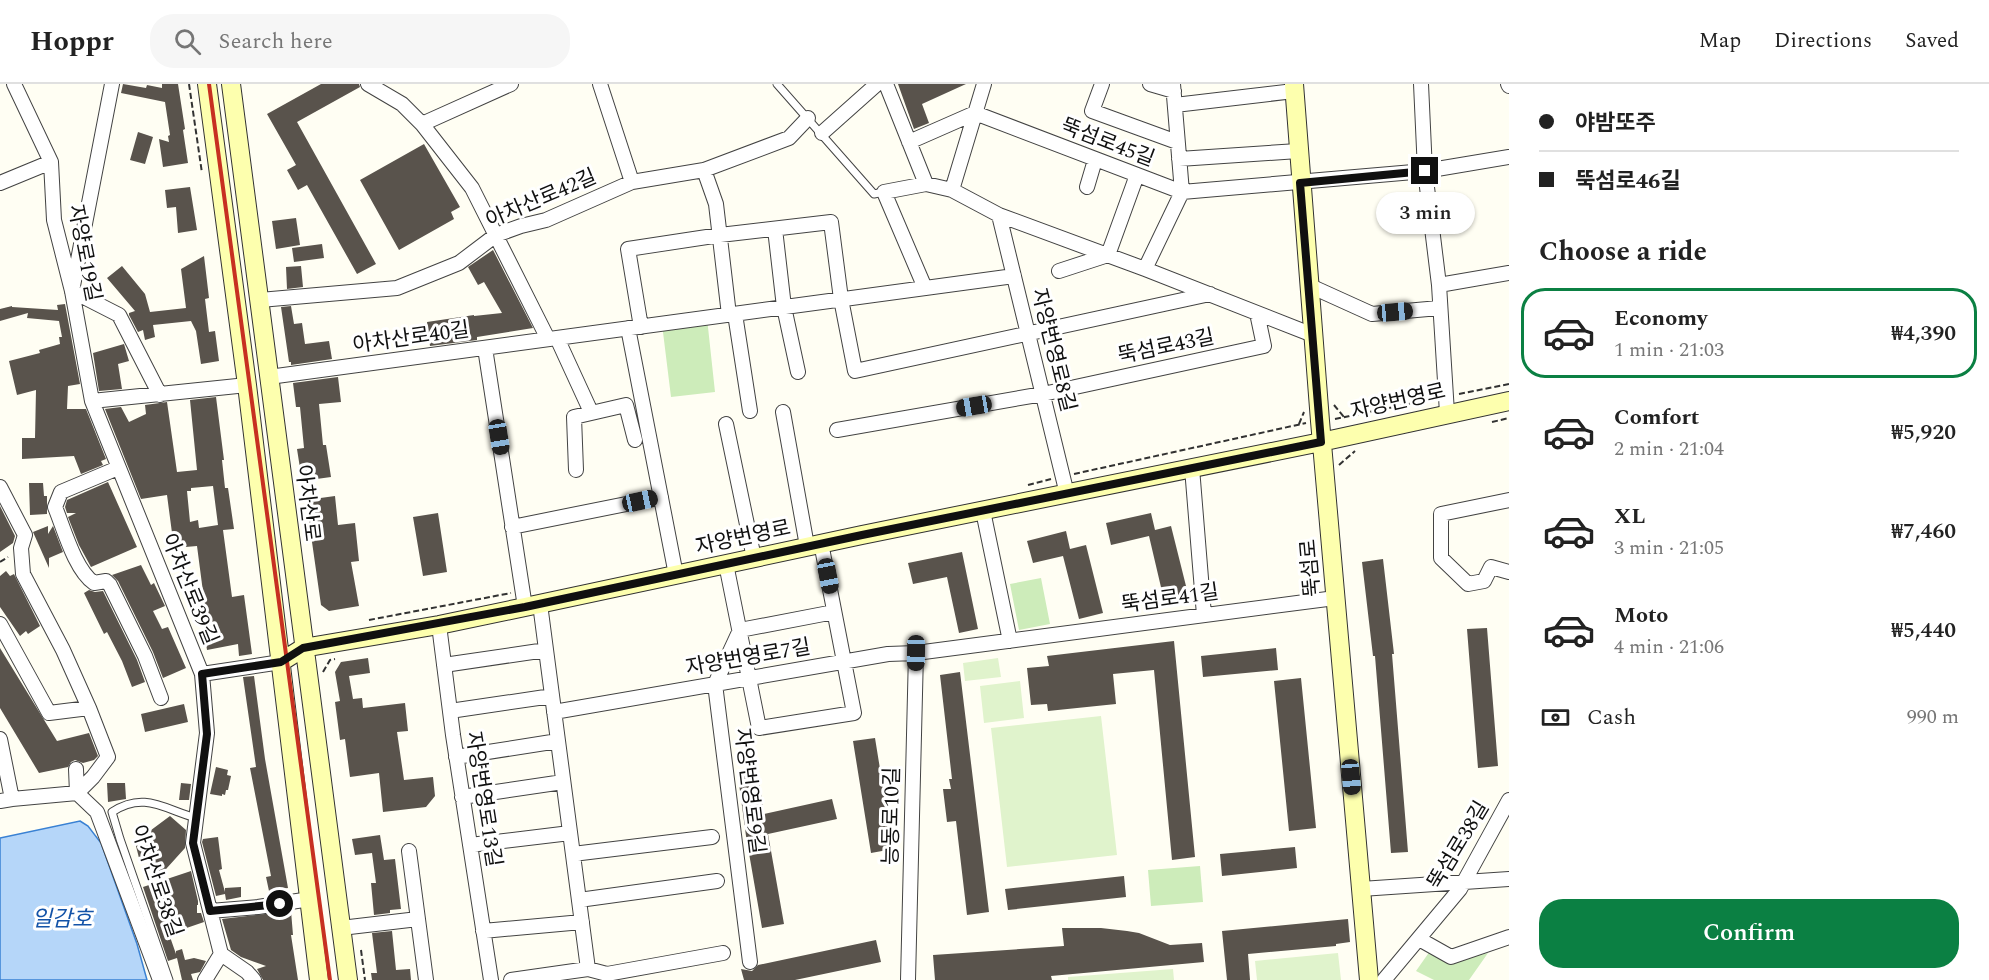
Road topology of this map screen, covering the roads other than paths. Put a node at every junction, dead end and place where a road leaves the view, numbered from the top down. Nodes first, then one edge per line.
1 (14, 84) edge
2 (112, 84) edge
3 (207, 84) edge
4 (231, 84) edge
5 (368, 84) edge
6 (511, 84) edge
7 (600, 84) edge
8 (777, 84) edge
9 (877, 84) edge
10 (886, 84) edge
11 (984, 84) edge
12 (1102, 84) edge
13 (1150, 84) edge
14 (1421, 84) edge
15 (1294, 87) edge
16 (1174, 93) edge
17 (975, 113) junction
18 (808, 118) junction
19 (422, 124) junction
20 (822, 133) junction
21 (909, 142) junction
22 (1177, 142) junction
23 (1298, 151) junction
24 (1509, 157) edge
25 (1179, 159) junction
26 (1095, 160) junction
27 (51, 162) junction
28 (704, 170) junction
29 (1425, 171) junction
30 (1137, 175) junction
31 (632, 182) junction
32 (0, 183) edge
33 (1300, 183) junction
34 (926, 184) junction
35 (1087, 187) dead end
36 (952, 190) junction
37 (884, 192) junction
38 (1182, 192) junction
39 (999, 215) junction
40 (775, 229) junction
41 (496, 235) junction
42 (720, 235) junction
43 (1108, 255) junction
44 (1146, 269) junction
45 (1059, 270) dead end
46 (1509, 273) edge
47 (1014, 276) junction
48 (1308, 285) junction
49 (1439, 285) junction
50 (925, 288) junction
51 (72, 291) junction
52 (1210, 294) junction
53 (841, 299) junction
54 (260, 300) junction
55 (784, 307) junction
56 (1439, 308) junction
57 (1257, 313) junction
58 (732, 314) junction
59 (634, 328) junction
60 (1028, 333) junction
61 (1313, 335) junction
62 (553, 339) junction
63 (485, 348) junction
64 (798, 372) dead end
65 (269, 377) junction
66 (247, 385) junction
67 (1043, 394) junction
68 (160, 395) junction
69 (92, 401) junction
70 (1509, 403) edge
71 (750, 411) dead end
72 (591, 412) junction
73 (783, 412) dead end
74 (1447, 413) junction
75 (726, 424) dead end
76 (837, 430) dead end
77 (635, 440) dead end
78 (1321, 442) junction
79 (118, 468) junction
80 (1192, 468) junction
81 (576, 470) dead end
82 (0, 487) edge
83 (1067, 494) junction
84 (661, 497) junction
85 (1509, 500) edge
86 (984, 511) junction
87 (513, 527) junction
88 (814, 545) junction
89 (754, 558) junction
90 (726, 564) junction
91 (1509, 572) edge
92 (676, 575) junction
93 (1335, 598) junction
94 (532, 606) junction
95 (834, 612) junction
96 (1204, 615) junction
97 (0, 624) edge
98 (439, 625) junction
99 (740, 630) junction
100 (1010, 641) junction
101 (303, 648) junction
102 (546, 650) junction
103 (916, 653) junction
104 (281, 662) junction
105 (844, 662) junction
106 (444, 665) junction
107 (202, 674) junction
108 (749, 678) junction
109 (715, 684) junction
110 (552, 696) junction
111 (161, 698) dead end
112 (89, 708) junction
113 (450, 711) junction
114 (554, 712) junction
115 (759, 728) joint
116 (0, 739) edge
117 (558, 741) junction
118 (456, 757) junction
119 (76, 769) dead end
120 (563, 782) junction
121 (77, 793) junction
122 (462, 797) junction
123 (6, 800) edge
124 (1509, 800) edge
125 (196, 818) junction
126 (570, 833) junction
127 (712, 837) dead end
128 (470, 845) junction
129 (409, 850) dead end
130 (573, 854) junction
131 (1509, 879) edge
132 (717, 881) dead end
133 (1464, 882) junction
134 (1361, 889) junction
135 (310, 899) junction
136 (579, 900) junction
137 (210, 911) junction
138 (418, 919) junction
139 (582, 922) junction
140 (341, 928) junction
141 (483, 931) junction
142 (1509, 937) edge
143 (1419, 939) junction
144 (723, 953) dead end
145 (221, 954) junction
146 (750, 962) dead end
147 (588, 969) junction
148 (160, 980) edge
149 (168, 980) edge
150 (205, 980) edge
151 (254, 980) edge
152 (319, 980) edge
153 (348, 980) edge
154 (426, 980) edge
155 (491, 980) edge
156 (511, 980) edge
157 (908, 980) edge
158 (1369, 980) edge
159 (1384, 980) edge

1 - 27 street, 자양로19길
2 - 51 street
3 - 66 main road
4 - 54 main road, 아차산로
5 - 19 street
6 - 19 street
7 - 31 street
8 - 18 lane
9 - 20 street
10 - 21 street
11 - 17 street
12 - 22 street
13 - 16 street
14 - 29 street
15 - 16 street
15 - 23 main road, 뚝섬로
16 - 22 street
17 - 21 street
17 - 26 street, 뚝섬로45길
17 - 36 street
18 - 20 lane
18 - 28 street, 아차산로42길
19 - 41 street
20 - 37 lane
21 - 34 street
22 - 25 street
23 - 25 street
23 - 33 main road, 뚝섬로
24 - 29 street, 뚝섬로45길
25 - 38 street
26 - 30 street, 뚝섬로45길
26 - 35 street
27 - 32 street
27 - 51 street, 자양로19길
28 - 31 street, 아차산로42길
28 - 42 street
29 - 33 street, 뚝섬로45길
29 - 49 street
30 - 38 street, 뚝섬로45길
30 - 43 street
31 - 41 street, 아차산로42길
33 - 38 street, 뚝섬로45길
33 - 48 main road, 뚝섬로
34 - 36 street, 뚝섬로43길
34 - 37 street
36 - 39 street, 뚝섬로43길
37 - 50 street
38 - 44 street
39 - 43 street, 뚝섬로43길
39 - 47 street, 자양번영로8길
40 - 42 street
40 - 53 street
40 - 55 street
41 - 54 street, 아차산로42길
41 - 62 street
42 - 58 street
42 - 59 street
43 - 44 street, 뚝섬로43길
43 - 45 street
44 - 52 street, 뚝섬로43길
46 - 49 street
47 - 50 street, 아차산로40길
47 - 60 street, 자양번영로8길
48 - 56 street
48 - 61 main road, 뚝섬로
49 - 56 street
50 - 53 street, 아차산로40길
51 - 68 street
51 - 69 street, 자양로19길
52 - 57 street, 뚝섬로43길
52 - 60 street, 뚝섬로43길
53 - 55 street, 아차산로40길
53 - 60 street, 뚝섬로43길
54 - 65 main road, 아차산로
55 - 58 street, 아차산로40길
55 - 64 street
56 - 74 street
57 - 61 street, 뚝섬로43길
57 - 67 street, 뚝섬로43길
58 - 59 street, 아차산로40길
58 - 71 street
59 - 62 street, 아차산로40길
59 - 84 street
60 - 67 street, 자양번영로8길
61 - 78 main road, 뚝섬로
62 - 63 street, 아차산로40길
62 - 72 street
63 - 65 street, 아차산로40길
63 - 87 street
65 - 101 main road, 아차산로
66 - 68 street
66 - 104 main road
67 - 76 street
67 - 83 street, 자양번영로8길
68 - 69 street
69 - 79 street, 아차산로39길
70 - 74 main road, 자양번영로
72 - 77 street
72 - 81 street
73 - 88 street, 자양번영로7길
74 - 78 main road, 자양번영로
75 - 89 street
78 - 80 main road, 자양번영로
78 - 93 main road, 뚝섬로
79 - 107 street, 아차산로39길
79 - 111 street
80 - 83 main road, 자양번영로
80 - 96 street
82 - 112 street
83 - 86 main road, 자양번영로
84 - 87 street
84 - 92 street
85 - 91 street
86 - 88 main road, 자양번영로
86 - 100 street
87 - 94 street
88 - 89 main road, 자양번영로
88 - 95 street, 자양번영로7길
89 - 90 main road, 자양번영로
90 - 92 main road, 자양번영로
90 - 99 street, 자양번영로9길
92 - 94 main road, 자양번영로
93 - 96 street, 뚝섬로41길
93 - 134 main road, 뚝섬로
94 - 98 main road, 자양번영로
94 - 102 street
95 - 99 street, 자양번영로7길
95 - 105 street, 자양번영로7길
96 - 100 street, 뚝섬로41길
97 - 112 street
98 - 101 main road, 자양번영로
98 - 106 street, 자양번영로13길
99 - 108 street, 자양번영로9길
99 - 109 street
100 - 103 street, 뚝섬로41길
101 - 104 main road
101 - 140 main road, 아차산로
102 - 106 street
102 - 110 street
103 - 105 street, 자양번영로7길
103 - 157 street, 능동로10길
104 - 107 street
104 - 135 main road
105 - 108 street, 자양번영로7길
105 - 115 street, 자양번영로7길
106 - 113 street, 자양번영로13길
107 - 125 street, 아차산로39길
108 - 109 street, 자양번영로7길
108 - 115 street, 자양번영로9길
109 - 114 street, 자양번영로7길
109 - 146 street, 자양번영로9길
110 - 113 street
110 - 114 street
112 - 121 street
113 - 118 street, 자양번영로13길
114 - 117 street
116 - 123 street
117 - 118 street
117 - 120 street
118 - 122 street, 자양번영로13길
119 - 121 street
120 - 122 street
120 - 126 street
121 - 123 street
121 - 148 street
122 - 128 street, 자양번영로13길
124 - 133 street, 뚝섬로38길
125 - 137 street, 아차산로39길
125 - 149 lane, 아차산로38길
126 - 128 street
126 - 130 street
127 - 130 street
128 - 141 street, 자양번영로13길
129 - 138 street
130 - 136 street
131 - 133 street
132 - 136 street
133 - 134 street
133 - 143 street, 뚝섬로38길
134 - 158 main road, 뚝섬로
135 - 137 street
135 - 152 main road
136 - 139 street
137 - 145 street, 아차산로39길
138 - 140 street
138 - 154 street
139 - 141 street
139 - 147 street
140 - 153 main road, 아차산로
141 - 155 street, 자양번영로13길
142 - 143 street
143 - 159 street, 뚝섬로38길
144 - 147 street
145 - 150 street
145 - 151 street
147 - 156 street

